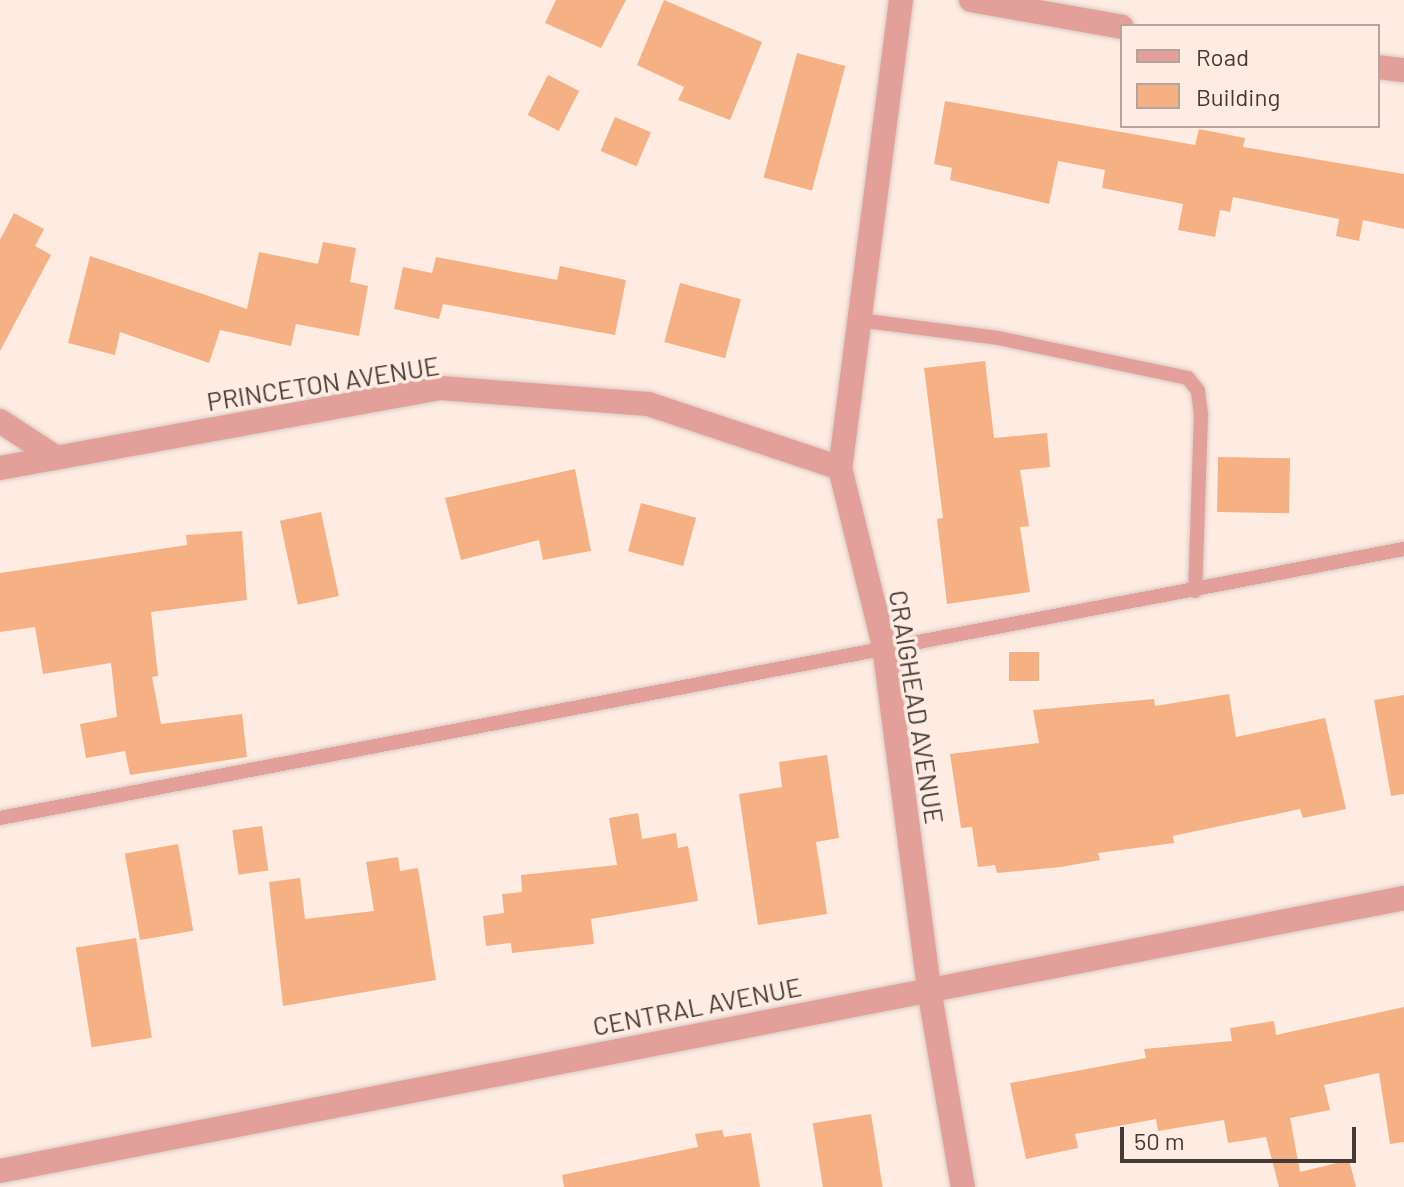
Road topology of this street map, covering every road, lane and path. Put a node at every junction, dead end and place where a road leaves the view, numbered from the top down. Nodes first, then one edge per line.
1 (901, 0) edge
2 (971, 0) edge
3 (1120, 27) edge
4 (1380, 67) edge
5 (1404, 70) edge
6 (858, 320) junction
7 (0, 421) edge
8 (55, 457) junction
9 (0, 468) edge
10 (840, 468) junction
11 (1404, 549) edge
12 (1195, 591) junction
13 (884, 646) junction
14 (0, 818) edge
15 (1404, 898) edge
16 (929, 989) junction
17 (0, 1171) edge
18 (963, 1187) edge

1 - 6 street, CRAIGHEAD AVENUE
2 - 3 street
4 - 5 street
6 - 10 street, CRAIGHEAD AVENUE
6 - 12 lane
7 - 8 street
8 - 9 street, PRINCETON AVENUE
8 - 10 street, PRINCETON AVENUE
10 - 13 street, CRAIGHEAD AVENUE
11 - 12 lane
12 - 13 lane
13 - 14 lane
13 - 16 street, CRAIGHEAD AVENUE
15 - 16 street, CENTRAL AVENUE
16 - 17 street, CENTRAL AVENUE
16 - 18 street, CRAIGHEAD AVENUE

